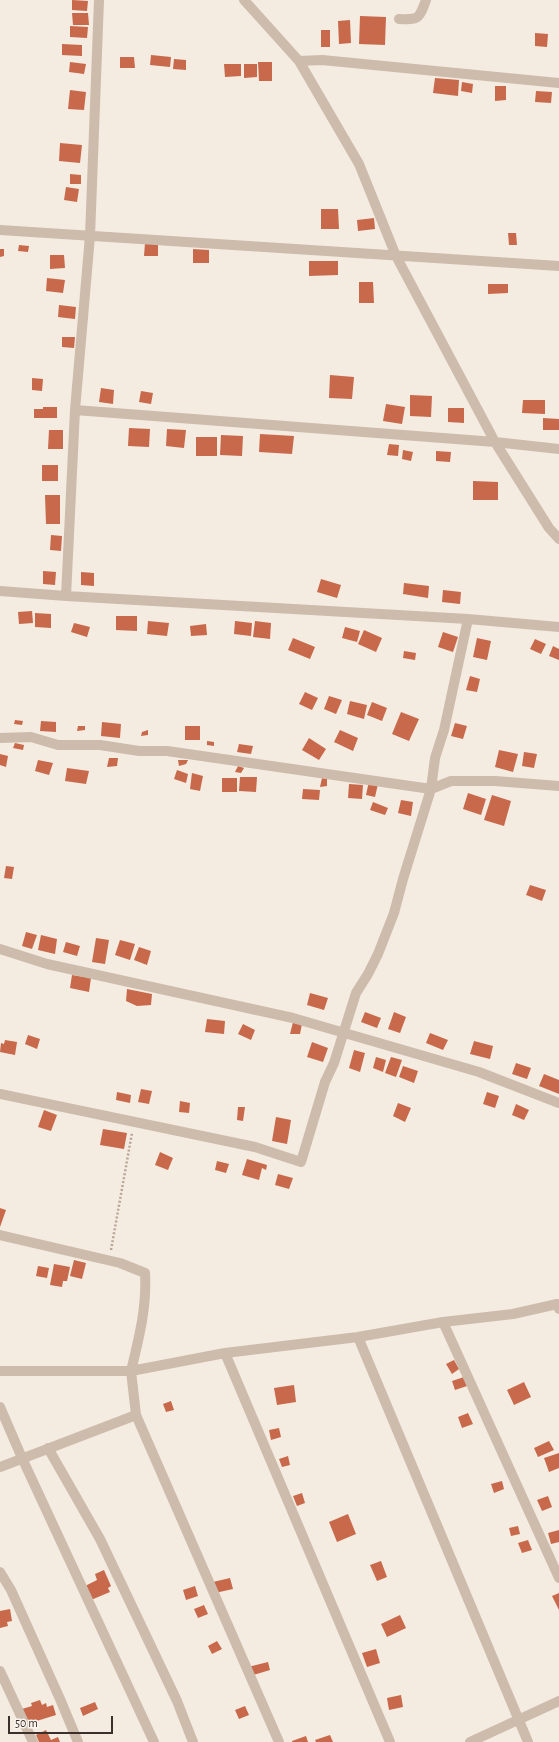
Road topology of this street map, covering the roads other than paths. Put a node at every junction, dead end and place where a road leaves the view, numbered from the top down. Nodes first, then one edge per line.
1 (99, 0) edge
2 (244, 0) edge
3 (426, 0) edge
4 (399, 19) dead end
5 (299, 61) junction
6 (559, 83) edge
7 (0, 230) edge
8 (90, 236) junction
9 (396, 256) junction
10 (559, 266) edge
11 (75, 410) junction
12 (495, 442) junction
13 (559, 449) edge
14 (559, 539) edge
15 (0, 591) edge
16 (66, 596) junction
17 (468, 619) junction
18 (559, 627) edge
19 (0, 738) edge
20 (559, 786) edge
21 (432, 789) junction
22 (0, 949) edge
23 (344, 1033) junction
24 (0, 1094) edge
25 (559, 1103) edge
26 (0, 1235) edge
27 (558, 1306) edge
28 (443, 1322) junction
29 (358, 1337) junction
30 (225, 1353) junction
31 (0, 1371) edge
32 (131, 1371) junction
33 (0, 1407) edge
34 (136, 1414) junction
35 (48, 1448) junction
36 (22, 1458) junction
37 (0, 1467) edge
38 (0, 1572) edge
39 (559, 1578) edge
40 (0, 1671) edge
41 (559, 1701) edge
42 (519, 1720) junction
43 (33, 1742) edge
44 (78, 1742) edge
45 (154, 1742) edge
46 (193, 1742) edge
47 (279, 1742) edge
48 (390, 1742) edge
49 (470, 1742) edge
50 (528, 1742) edge

1 - 8 street
2 - 5 street
3 - 4 street
5 - 6 street
5 - 9 street
7 - 8 street
8 - 9 street
8 - 11 street
9 - 10 street
9 - 12 street
11 - 12 street
11 - 16 street
12 - 13 street
12 - 14 street
15 - 16 street
16 - 17 street
17 - 18 street
17 - 21 street
19 - 21 street
20 - 21 street
21 - 23 street
22 - 23 street
23 - 24 street
23 - 25 street
26 - 32 street
27 - 28 street
28 - 29 street
28 - 39 street
29 - 30 street
29 - 42 street
30 - 32 street
30 - 48 street
31 - 32 street
32 - 34 street
33 - 36 street
34 - 35 street
34 - 47 street
35 - 36 street
35 - 46 street
36 - 37 street
36 - 45 street
38 - 44 street
40 - 43 street
41 - 42 street
42 - 49 street
42 - 50 street

